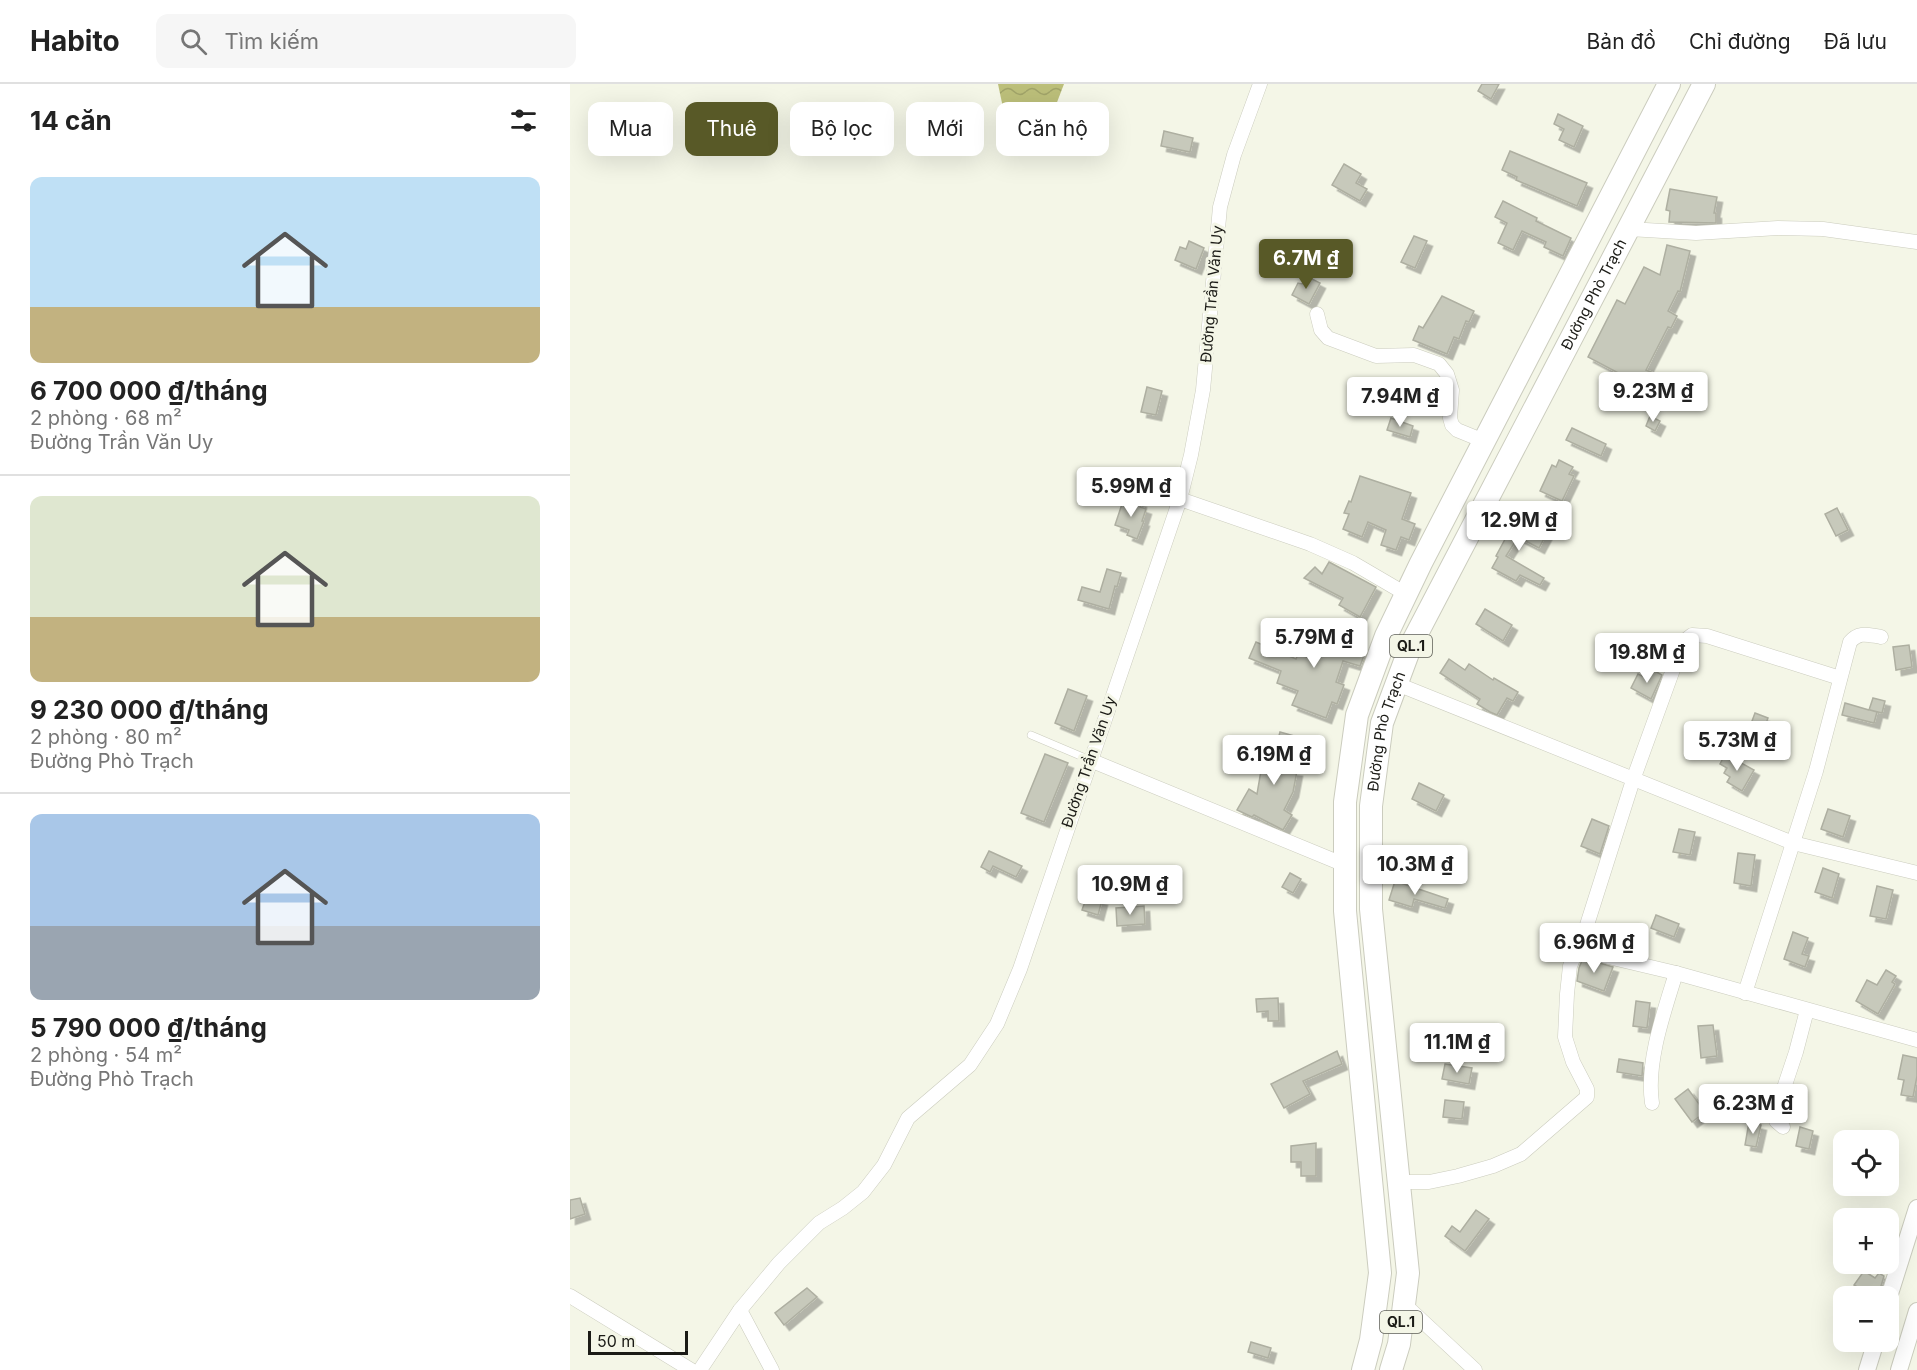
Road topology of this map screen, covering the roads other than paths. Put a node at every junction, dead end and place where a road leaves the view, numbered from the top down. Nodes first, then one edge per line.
1 (1260, 84) edge
2 (1669, 84) edge
3 (1704, 84) edge
4 (1629, 229) junction
5 (1917, 242) edge
6 (1317, 314) dead end
7 (1484, 441) junction
8 (1180, 498) junction
9 (1406, 594) junction
10 (1881, 637) dead end
11 (1840, 678) junction
12 (1397, 684) junction
13 (1032, 735) dead end
14 (1090, 760) junction
15 (1633, 780) junction
16 (1793, 843) junction
17 (1345, 865) junction
18 (1917, 873) edge
19 (1578, 946) junction
20 (1676, 973) junction
21 (1745, 993) junction
22 (1807, 1010) junction
23 (1917, 1040) edge
24 (1652, 1103) dead end
25 (1783, 1127) dead end
26 (1399, 1182) junction
27 (1917, 1208) edge
28 (1892, 1286) edge
29 (570, 1296) edge
30 (1404, 1304) junction
31 (740, 1310) junction
32 (1917, 1311) edge
33 (1873, 1352) edge
34 (691, 1370) edge
35 (700, 1370) edge
36 (772, 1370) edge
37 (1363, 1370) edge
38 (1391, 1370) edge
39 (1475, 1370) edge
40 (1867, 1370) edge
41 (1899, 1370) edge

1 - 8 street, Đường Trần Văn Uy
2 - 7 highway, Đường Phò Trạch / QL.1
3 - 4 highway, Đường Phò Trạch / QL.1
4 - 5 street
4 - 12 highway, Đường Phò Trạch / QL.1
6 - 7 street
7 - 9 highway, Đường Phò Trạch / QL.1
8 - 9 street
8 - 14 street, Đường Trần Văn Uy
9 - 17 highway, Đường Phò Trạch / QL.1
10 - 11 street
11 - 15 street
11 - 16 street
12 - 15 street
12 - 26 highway, Đường Phò Trạch / QL.1
13 - 14 lane
14 - 17 street
14 - 31 street, Đường Trần Văn Uy
15 - 16 street
15 - 19 street
16 - 18 street
16 - 21 street
17 - 37 highway, Đường Phò Trạch / QL.1
19 - 20 street
19 - 26 street
20 - 21 street
20 - 24 street
21 - 22 street
22 - 23 street
22 - 25 street
26 - 30 highway, Đường Phò Trạch / QL.1
27 - 28 street
29 - 34 street
30 - 38 highway, QL.1
30 - 39 street
31 - 35 street, Đường Trần Văn Uy
31 - 36 street
32 - 41 street
33 - 40 street

